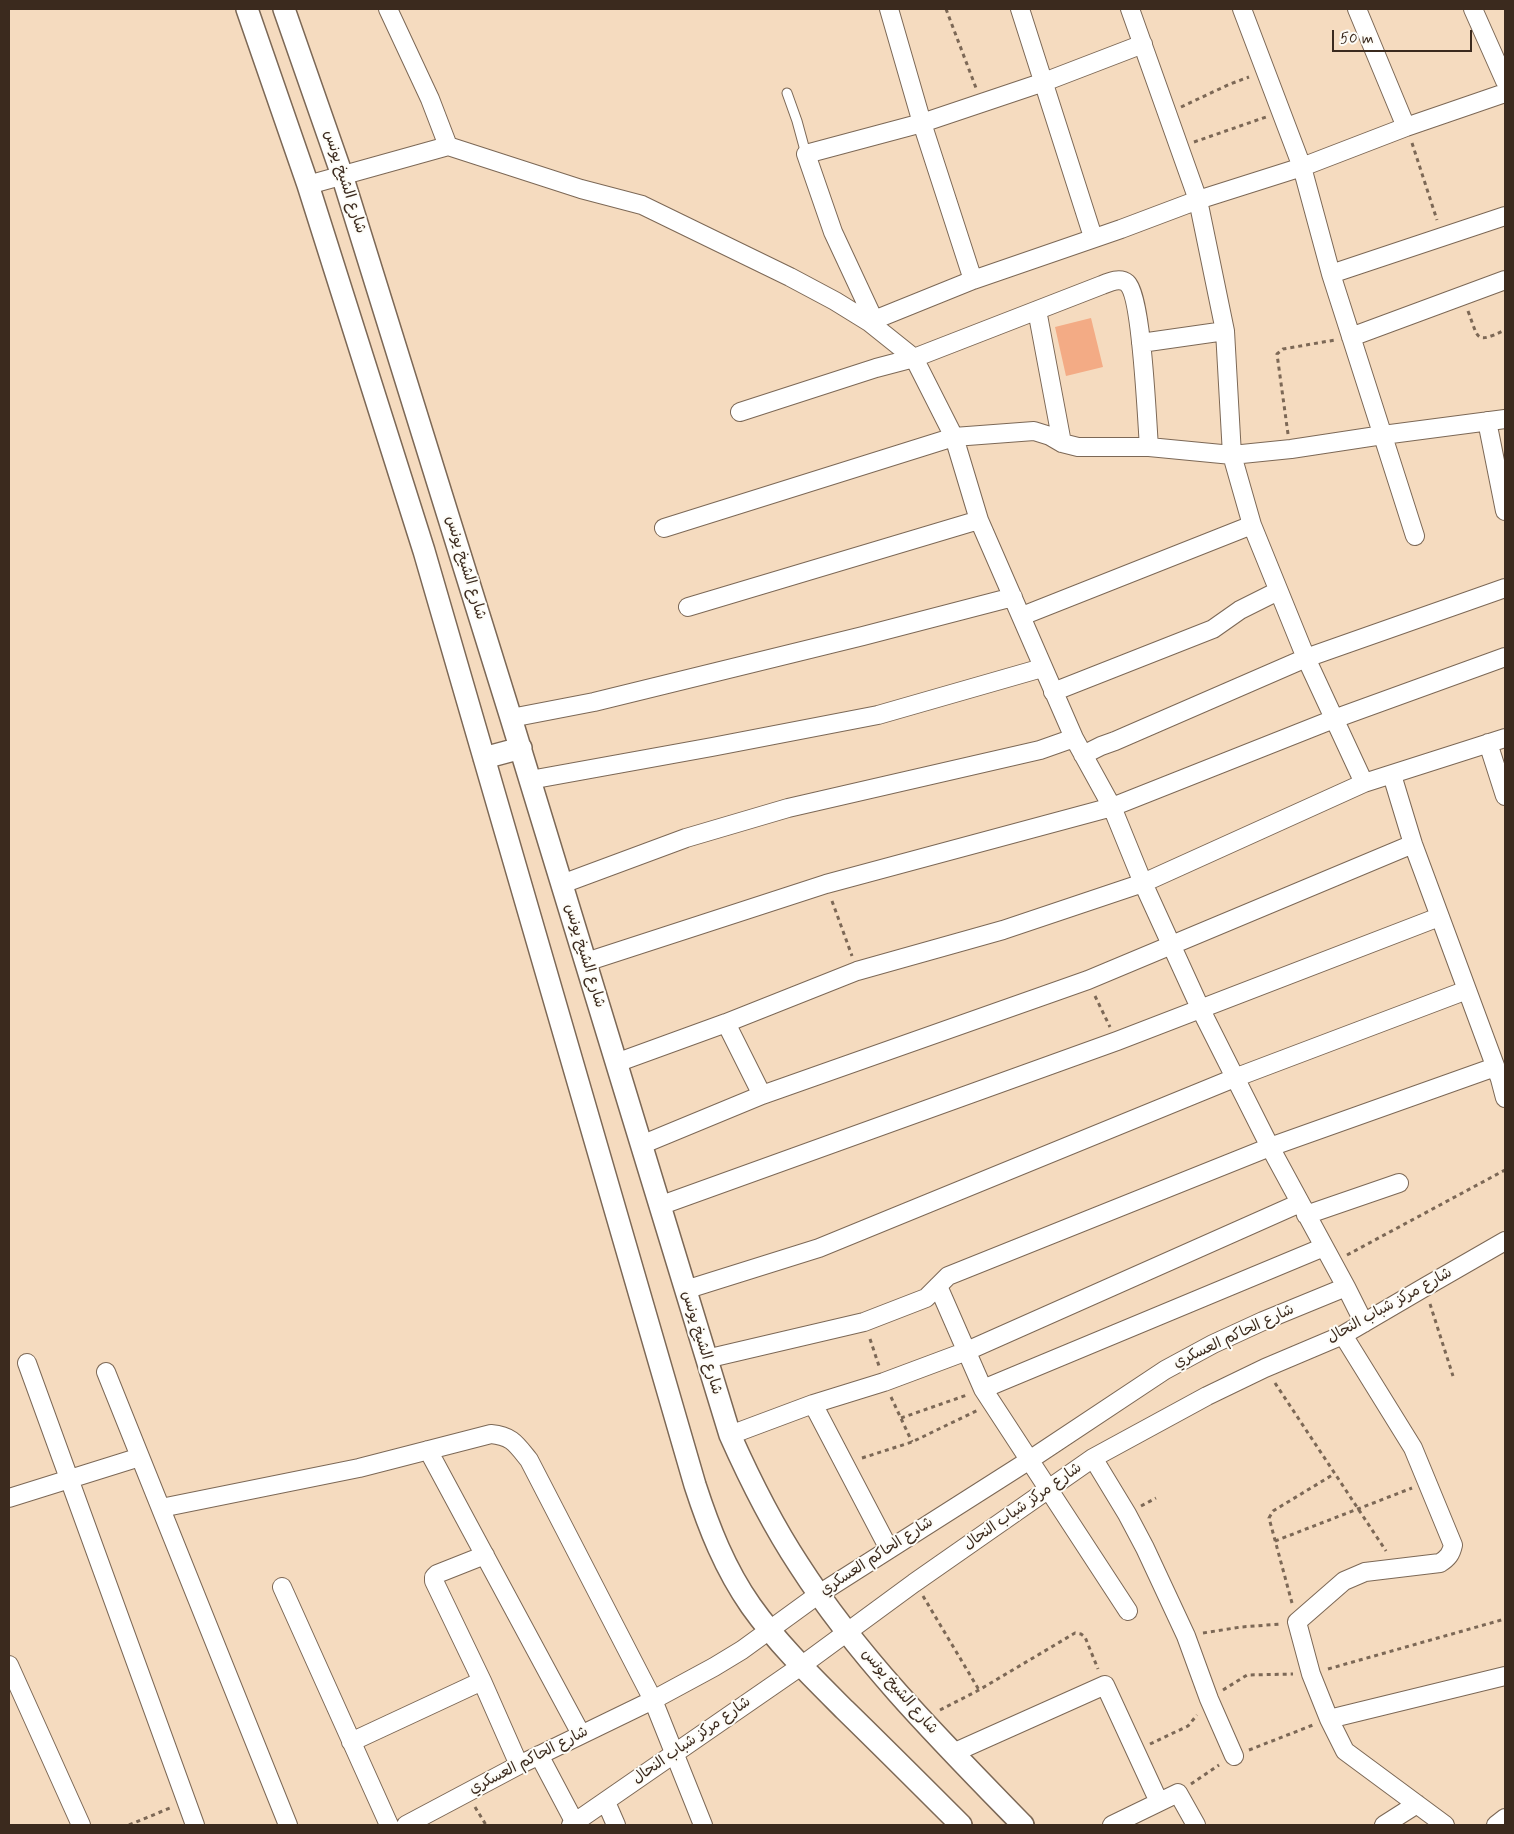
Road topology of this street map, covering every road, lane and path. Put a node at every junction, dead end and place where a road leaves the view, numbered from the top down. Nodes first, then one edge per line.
1 (246, 9) edge
2 (284, 9) edge
3 (388, 9) edge
4 (889, 9) edge
5 (946, 9) edge
6 (1020, 9) edge
7 (1130, 9) edge
8 (1242, 9) edge
9 (1357, 9) edge
10 (1473, 9) edge
11 (1143, 44) junction
12 (1266, 71) junction
13 (1505, 81) edge
14 (1044, 82) junction
15 (787, 93) dead end
16 (1505, 93) edge
17 (981, 103) junction
18 (1282, 112) junction
19 (1168, 113) junction
20 (922, 123) junction
21 (1406, 127) junction
22 (448, 146) junction
23 (1179, 147) junction
24 (806, 154) junction
25 (1302, 168) junction
26 (342, 175) junction
27 (308, 185) junction
28 (1198, 200) junction
29 (1505, 216) edge
30 (1443, 237) junction
31 (1093, 238) junction
32 (1331, 274) junction
33 (973, 280) junction
34 (1505, 280) edge
35 (1463, 296) junction
36 (1037, 310) junction
37 (871, 321) junction
38 (1505, 330) edge
39 (1225, 331) junction
40 (1350, 337) junction
41 (1141, 343) junction
42 (914, 358) junction
43 (740, 412) dead end
44 (1505, 419) edge
45 (1487, 421) junction
46 (1383, 435) junction
47 (954, 437) junction
48 (1062, 443) junction
49 (1149, 447) junction
50 (1291, 450) junction
51 (1232, 455) junction
52 (1505, 510) edge
53 (979, 520) junction
54 (1252, 525) junction
55 (664, 528) dead end
56 (1415, 536) dead end
57 (1505, 588) edge
58 (1278, 591) junction
59 (1012, 597) junction
60 (688, 607) dead end
61 (1022, 616) junction
62 (1505, 657) edge
63 (1306, 658) junction
64 (1042, 668) junction
65 (1053, 692) junction
66 (511, 718) junction
67 (1334, 719) junction
68 (1074, 738) junction
69 (1505, 738) edge
70 (1488, 743) junction
71 (521, 748) junction
72 (1083, 755) junction
73 (484, 758) junction
74 (1392, 775) junction
75 (530, 780) junction
76 (1364, 784) junction
77 (1505, 796) edge
78 (1112, 807) junction
79 (1413, 844) junction
80 (1143, 883) junction
81 (562, 884) junction
82 (826, 884) junction
83 (1439, 917) junction
84 (1170, 944) junction
85 (586, 962) junction
86 (857, 971) junction
87 (1088, 980) junction
88 (1466, 990) junction
89 (1202, 1010) junction
90 (726, 1023) junction
91 (1116, 1041) junction
92 (616, 1063) junction
93 (1500, 1075) edge
94 (1237, 1077) junction
95 (762, 1095) junction
96 (1505, 1098) edge
97 (641, 1145) junction
98 (1270, 1147) junction
99 (1505, 1170) edge
100 (1399, 1183) dead end
101 (659, 1206) junction
102 (1303, 1209) junction
103 (1505, 1241) edge
104 (1324, 1247) junction
105 (1333, 1263) junction
106 (938, 1286) junction
107 (1346, 1286) junction
108 (1425, 1287) junction
109 (685, 1290) junction
110 (864, 1322) junction
111 (1364, 1323) junction
112 (1343, 1336) junction
113 (966, 1352) junction
114 (706, 1359) junction
115 (27, 1363) dead end
116 (1265, 1368) junction
117 (106, 1372) dead end
118 (1453, 1376) dead end
119 (884, 1382) junction
120 (987, 1396) junction
121 (814, 1404) junction
122 (730, 1435) junction
123 (912, 1442) junction
124 (428, 1450) junction
125 (140, 1457) junction
126 (1093, 1458) junction
127 (1028, 1461) junction
128 (844, 1464) junction
129 (1334, 1474) junction
130 (69, 1479) junction
131 (1428, 1481) junction
132 (1047, 1490) junction
133 (9, 1498) edge
134 (161, 1508) junction
135 (1358, 1509) junction
136 (1275, 1541) junction
137 (889, 1549) junction
138 (485, 1555) junction
139 (1396, 1567) junction
140 (914, 1583) junction
141 (282, 1586) dead end
142 (819, 1594) junction
143 (1128, 1611) dead end
144 (1505, 1619) edge
145 (1297, 1622) junction
146 (770, 1631) junction
147 (848, 1632) junction
148 (1186, 1636) junction
149 (9, 1665) edge
150 (801, 1666) junction
151 (1311, 1674) junction
152 (1505, 1676) edge
153 (482, 1681) junction
154 (1104, 1685) junction
155 (979, 1690) junction
156 (1209, 1699) junction
157 (653, 1700) junction
158 (1329, 1719) junction
159 (922, 1720) junction
160 (581, 1734) junction
161 (351, 1742) junction
162 (1136, 1751) junction
163 (675, 1753) junction
164 (953, 1753) junction
165 (539, 1755) junction
166 (1234, 1756) junction
167 (519, 1765) junction
168 (1178, 1793) junction
169 (185, 1801) junction
170 (606, 1802) junction
171 (1159, 1802) junction
172 (1417, 1804) junction
173 (1505, 1818) edge
174 (573, 1824) edge
175 (81, 1825) edge
176 (129, 1825) edge
177 (195, 1825) edge
178 (288, 1825) edge
179 (389, 1825) edge
180 (406, 1825) edge
181 (616, 1825) edge
182 (703, 1825) edge
183 (961, 1825) edge
184 (1024, 1825) edge
185 (1112, 1825) edge
186 (1196, 1825) edge
187 (1384, 1825) edge
188 (1445, 1825) edge
189 (1496, 1825) edge

1 - 27 street
2 - 26 street, شارع الشيخ يونس
3 - 22 street
4 - 20 street
5 - 17 path
6 - 14 street
7 - 11 street
8 - 12 street
9 - 21 street
10 - 13 street
11 - 14 street
11 - 19 street
12 - 18 street
12 - 19 path
14 - 17 street
14 - 31 street
15 - 24 lane
16 - 21 street
17 - 20 street
18 - 23 path
18 - 25 street
19 - 23 street
20 - 24 street
20 - 33 street
21 - 25 street
21 - 30 path
22 - 26 street
22 - 37 street
23 - 28 street
24 - 37 street
25 - 28 street
25 - 32 street
26 - 27 street
26 - 66 street, شارع الشيخ يونس
27 - 73 street
28 - 31 street
28 - 39 street
29 - 30 street
30 - 32 street
31 - 33 street
32 - 40 street
33 - 37 street
34 - 35 street
35 - 38 path
35 - 40 street
36 - 41 street
36 - 42 street
36 - 48 street
37 - 42 street
39 - 41 street
39 - 51 street
40 - 46 street
40 - 50 path
41 - 49 street
42 - 43 street
42 - 47 street
44 - 45 street
45 - 46 street
45 - 52 street
46 - 50 street
46 - 56 street
47 - 48 street
47 - 53 street
47 - 55 street
48 - 49 street
49 - 51 street
50 - 51 street
51 - 54 street
53 - 59 street
53 - 60 street
54 - 58 street
54 - 61 street
57 - 63 street
58 - 63 street
58 - 65 street
59 - 61 street
59 - 66 street
61 - 64 street
62 - 67 street
63 - 67 street
63 - 72 street
64 - 65 street
64 - 75 street
65 - 68 street
66 - 71 street, شارع الشيخ يونس
67 - 76 street
67 - 78 street
68 - 72 street
68 - 81 street
69 - 70 street
70 - 74 street
70 - 77 street
71 - 73 street
71 - 75 street, شارع الشيخ يونس
72 - 78 street
73 - 146 street
74 - 76 street
74 - 79 street
75 - 81 street, شارع الشيخ يونس
76 - 80 street
78 - 80 street
78 - 82 street
79 - 83 street
79 - 84 street
80 - 84 street
80 - 86 street
81 - 85 street, شارع الشيخ يونس
82 - 85 street
82 - 86 path
83 - 88 street
83 - 89 street
84 - 87 street
84 - 89 street
85 - 92 street, شارع الشيخ يونس
86 - 90 street
87 - 91 path
87 - 95 street
88 - 93 street
88 - 94 street
89 - 91 street
89 - 94 street
90 - 92 street
90 - 95 street
91 - 101 street
92 - 97 street, شارع الشيخ يونس
93 - 96 street
93 - 98 street
94 - 98 street
94 - 109 street
95 - 97 street
97 - 101 street, شارع الشيخ يونس
98 - 102 street
98 - 106 street
99 - 105 path
100 - 102 street
101 - 109 street, شارع الشيخ يونس
102 - 104 street
102 - 113 street
103 - 108 street, شارع مركز شباب النحال
104 - 105 street
104 - 120 street
105 - 107 street
106 - 110 street
106 - 113 street
107 - 111 street
107 - 127 street, شارع الحاكم العسكري
108 - 111 street, شارع مركز شباب النحال
108 - 118 path
109 - 114 street, شارع الشيخ يونس
110 - 114 street
110 - 119 path
111 - 112 street, شارع مركز شباب النحال
112 - 116 street, شارع مركز شباب النحال
112 - 131 street
113 - 119 street
113 - 120 street
114 - 122 street, شارع الشيخ يونس
115 - 130 street
116 - 126 street, شارع مركز شباب النحال
116 - 129 path
117 - 125 street
119 - 121 street
120 - 123 path
120 - 123 path
120 - 127 street
121 - 122 street
121 - 128 street
122 - 142 street, شارع الشيخ يونس
123 - 128 path
124 - 134 street
124 - 138 street
124 - 157 street
125 - 130 street
125 - 134 street
126 - 132 street, شارع مركز شباب النحال
126 - 148 street
127 - 132 street
127 - 137 street, شارع الحاكم العسكري
128 - 137 street
129 - 135 path
129 - 136 path
130 - 133 street
130 - 169 street
131 - 135 path
131 - 139 street
132 - 140 street, شارع مركز شباب النحال
132 - 143 street
134 - 178 street
135 - 136 path
135 - 139 path
136 - 145 path
137 - 142 street, شارع الحاكم العسكري
138 - 153 street
138 - 160 street
139 - 145 street
140 - 147 street, شارع مركز شباب النحال
140 - 155 path
141 - 161 street
142 - 146 street, شارع الحاكم العسكري
142 - 147 street, شارع الشيخ يونس
144 - 151 path
145 - 148 path
145 - 151 street
146 - 150 street
146 - 157 street, شارع الحاكم العسكري
147 - 150 street, شارع مركز شباب النحال
147 - 159 street, شارع الشيخ يونس
148 - 156 street
149 - 175 street
150 - 163 street, شارع مركز شباب النحال
150 - 183 street
151 - 156 path
151 - 158 street
152 - 158 street
153 - 161 street
153 - 167 street
154 - 155 path
154 - 162 street
154 - 164 street
155 - 159 path
156 - 162 path
156 - 166 street
157 - 160 street, شارع الحاكم العسكري
157 - 163 street
158 - 166 path
158 - 172 street
159 - 164 street, شارع الشيخ يونس
160 - 165 street, شارع الحاكم العسكري
161 - 179 street
162 - 171 street
163 - 170 street, شارع مركز شباب النحال
163 - 182 street
164 - 184 street, شارع الشيخ يونس
165 - 167 street, شارع الحاكم العسكري
165 - 174 street
166 - 168 path
167 - 180 street, شارع الحاكم العسكري
168 - 171 street
168 - 186 street
169 - 176 path
169 - 177 street
170 - 174 street, شارع مركز شباب النحال
170 - 181 street
171 - 185 street
172 - 187 street
172 - 188 street
173 - 189 street

